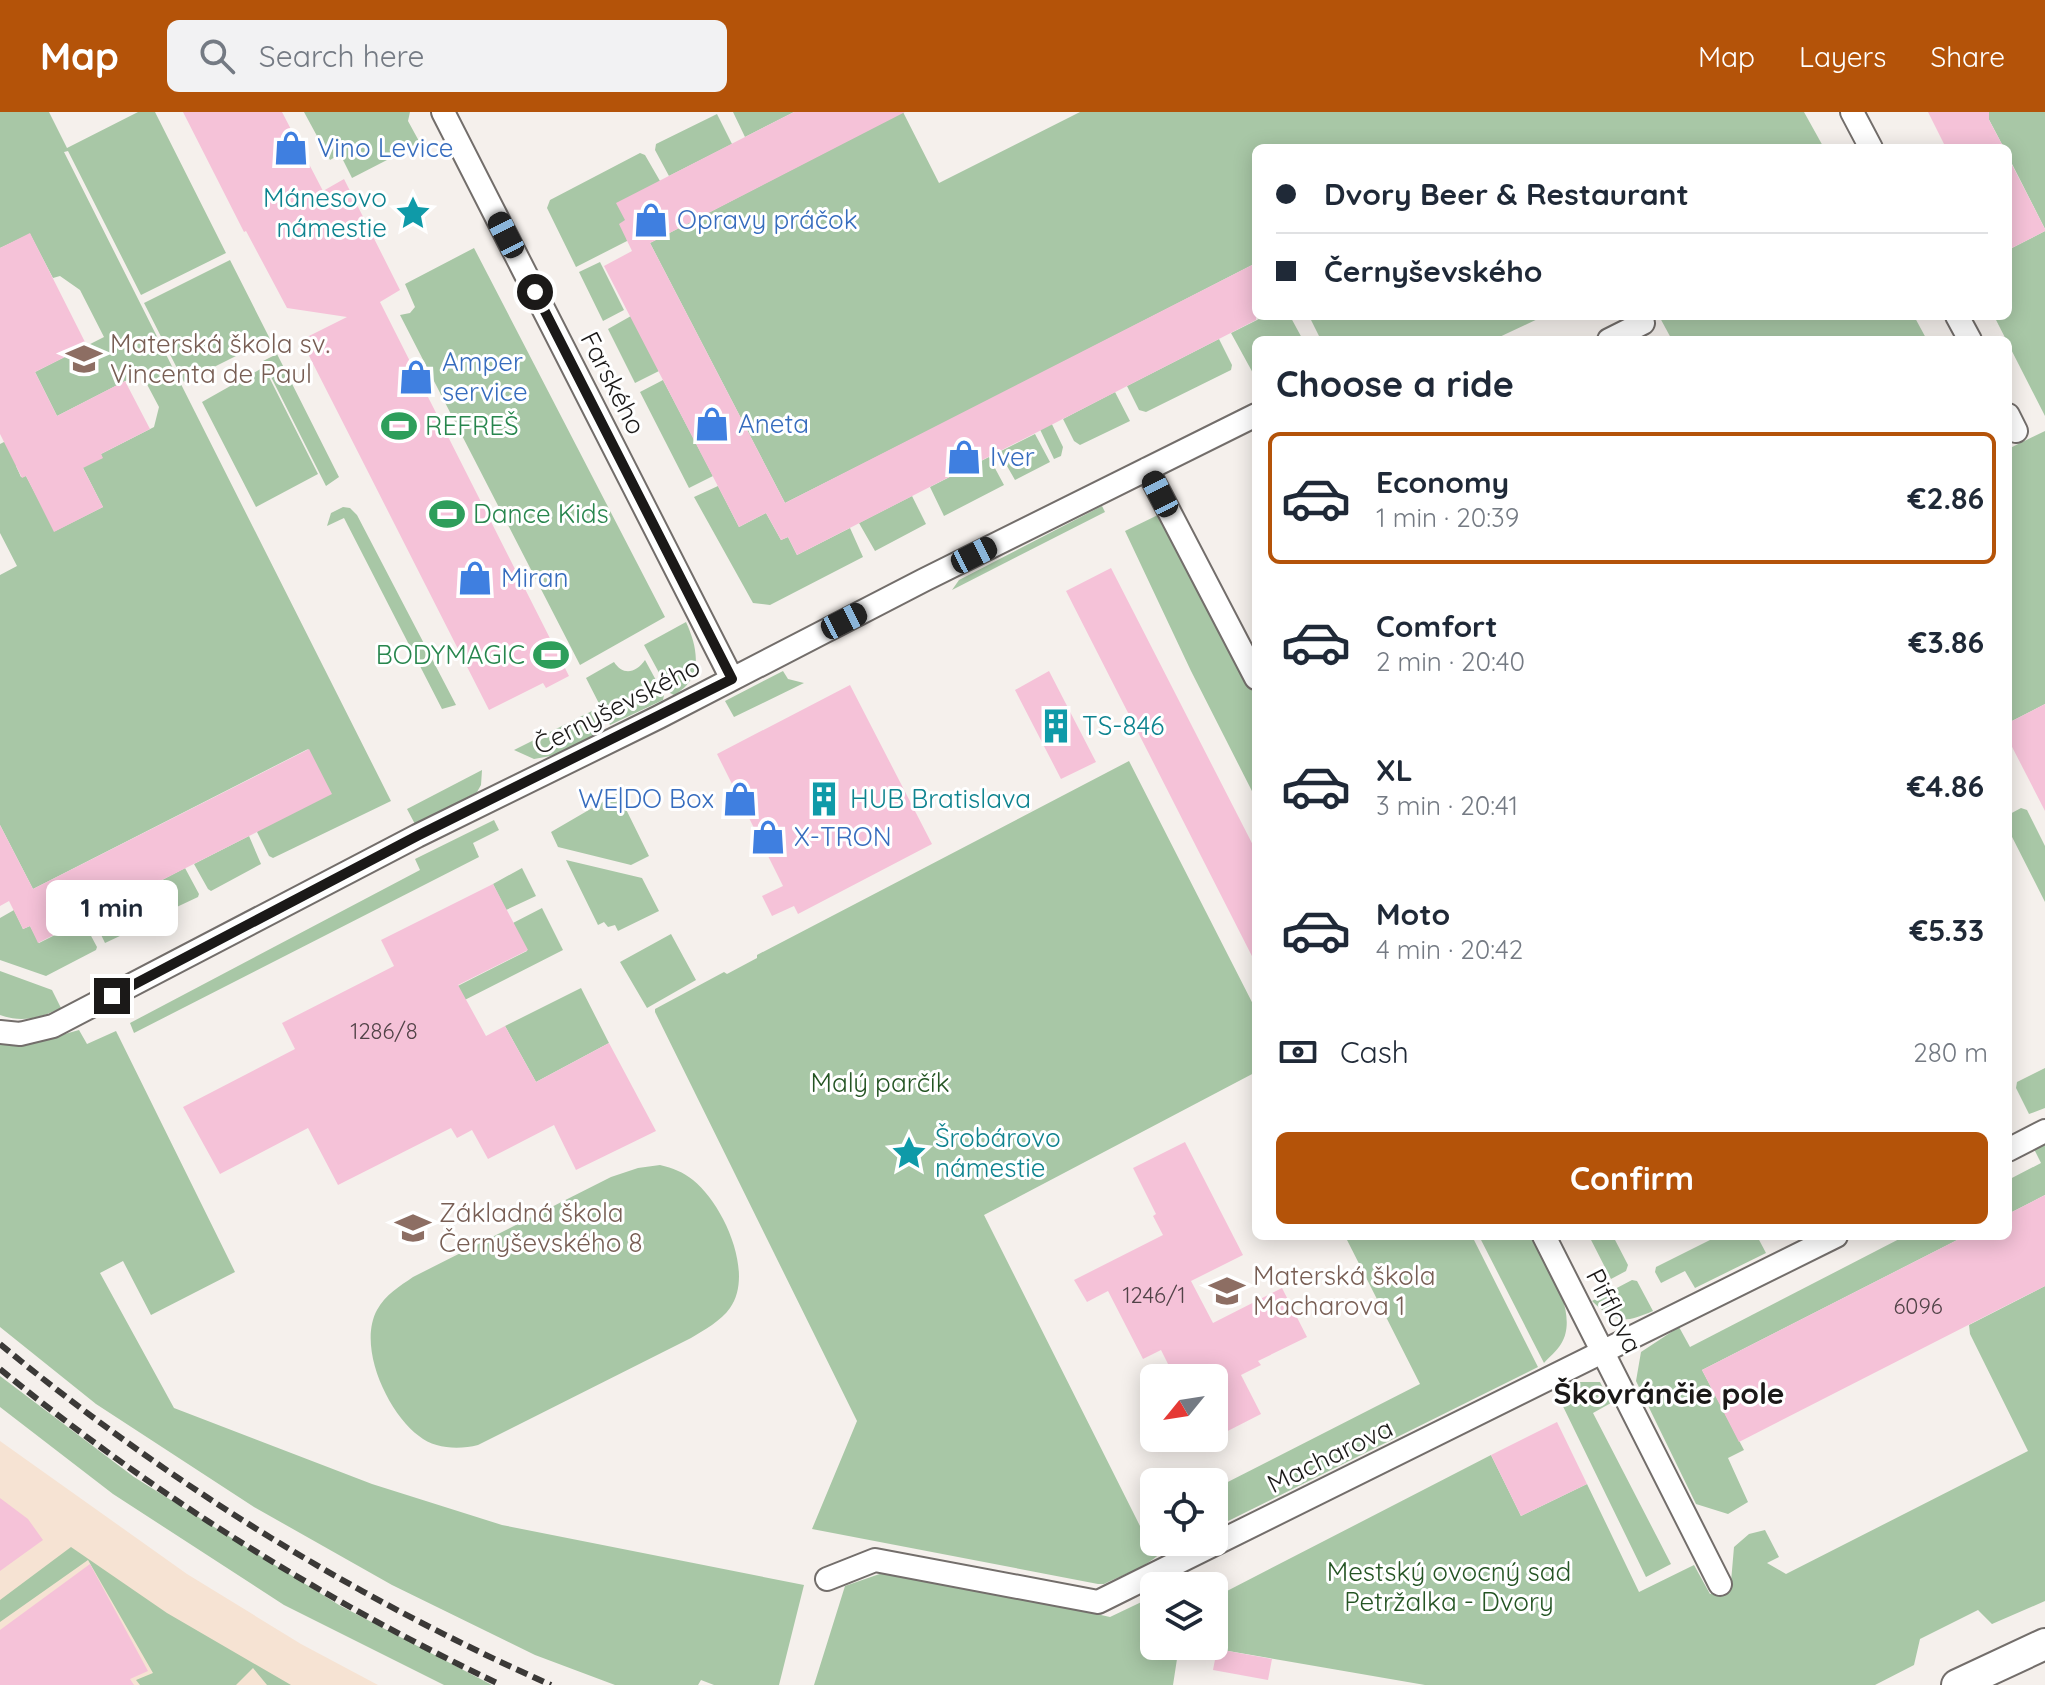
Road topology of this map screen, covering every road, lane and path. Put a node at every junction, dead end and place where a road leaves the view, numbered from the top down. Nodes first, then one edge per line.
1 (443, 112) edge
2 (1852, 112) edge
3 (1869, 144) edge
4 (1643, 323) dead end
5 (1617, 336) edge
6 (1252, 417) edge
7 (1147, 469) junction
8 (1252, 670) edge
9 (732, 679) junction
10 (0, 1032) edge
11 (2045, 1131) edge
12 (2012, 1148) edge
13 (1546, 1240) edge
14 (1828, 1240) edge
15 (1603, 1352) junction
16 (827, 1579) dead end
17 (1720, 1584) dead end
18 (2045, 1644) edge
19 (1957, 1685) edge

1 - 9 street, Farského
2 - 3 street
4 - 5 street
6 - 7 street, Černyševského
7 - 8 street
7 - 9 street, Černyševského
9 - 10 street, Černyševského
11 - 12 street
13 - 15 street, Pifflova
14 - 15 street, Macharova
15 - 16 street, Macharova
15 - 17 street, Pifflova
18 - 19 main road

